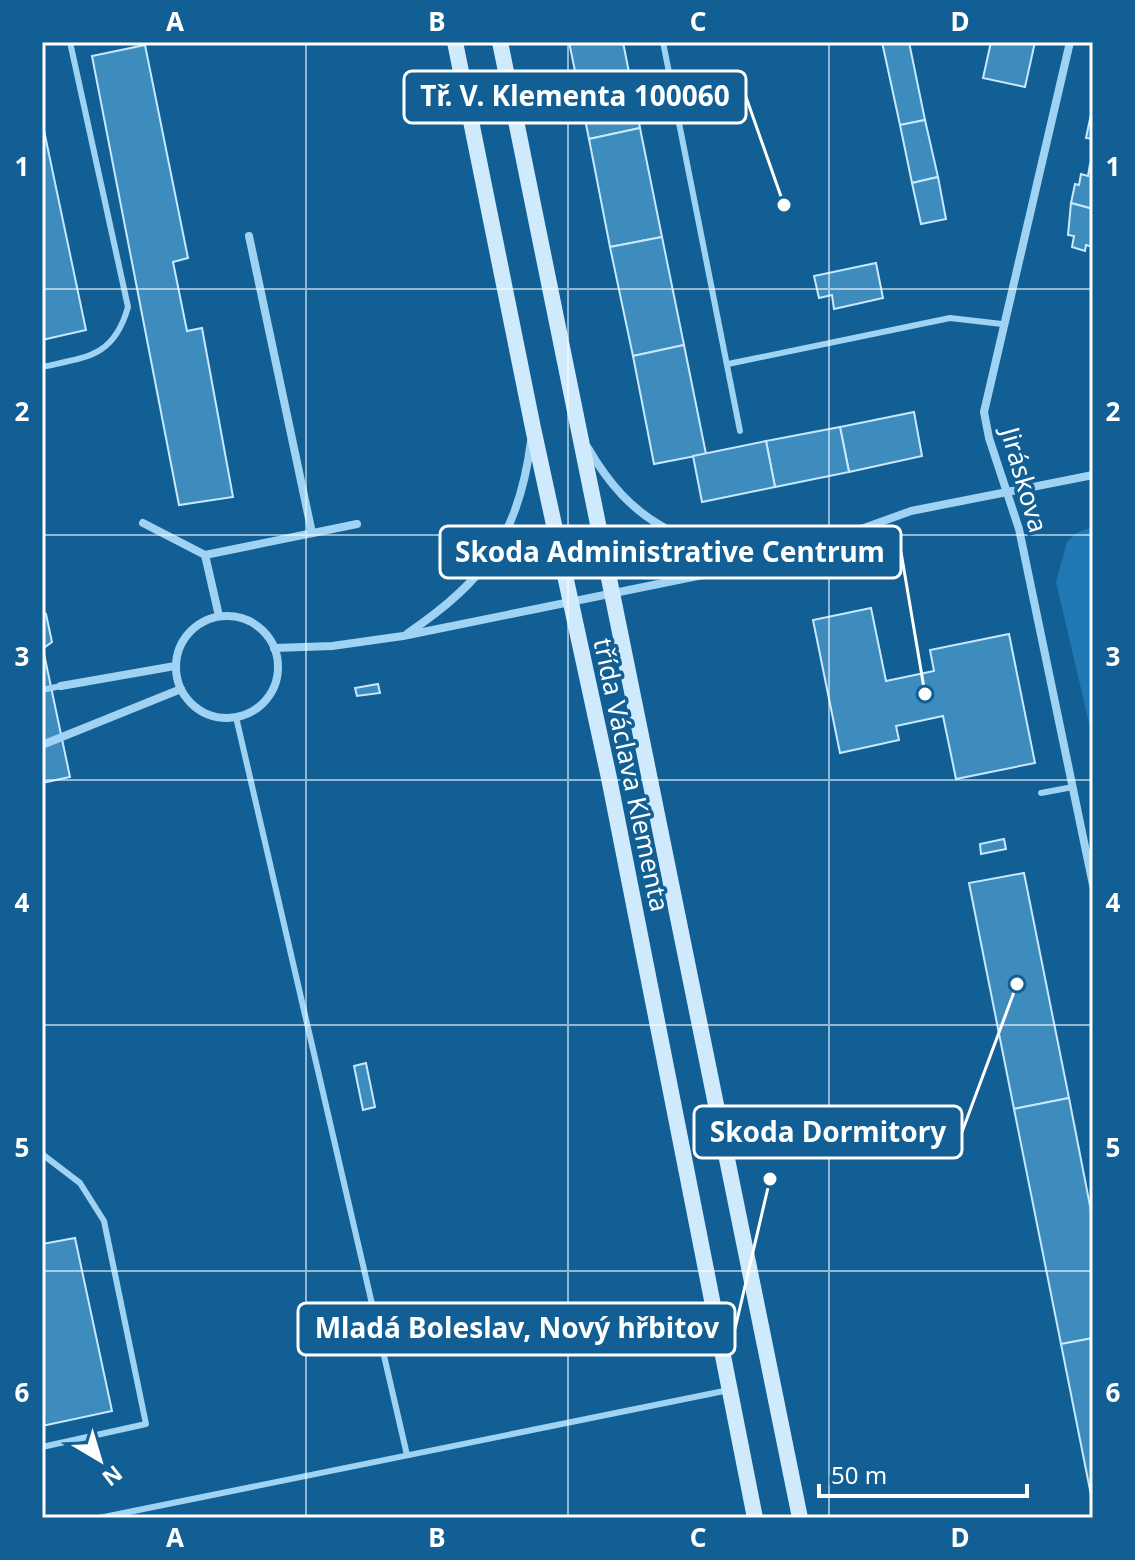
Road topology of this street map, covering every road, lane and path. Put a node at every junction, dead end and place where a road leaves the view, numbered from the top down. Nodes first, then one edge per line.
1 (70, 42) edge
2 (455, 42) edge
3 (500, 42) edge
4 (663, 42) edge
5 (1070, 42) edge
6 (249, 236) dead end
7 (1002, 324) junction
8 (728, 364) junction
9 (42, 367) edge
10 (578, 426) junction
11 (533, 428) junction
12 (740, 431) dead end
13 (1093, 475) edge
14 (1006, 494) junction
15 (143, 523) dead end
16 (357, 524) dead end
17 (312, 533) junction
18 (205, 555) junction
19 (765, 561) junction
20 (613, 592) junction
21 (570, 601) junction
22 (219, 616) junction
23 (403, 636) junction
24 (274, 648) junction
25 (175, 666) junction
26 (61, 686) joint
27 (181, 689) junction
28 (42, 690) edge
29 (236, 717) junction
30 (42, 745) edge
31 (1073, 787) junction
32 (1041, 793) dead end
33 (1093, 885) edge
34 (42, 1154) edge
35 (729, 1390) junction
36 (42, 1447) edge
37 (407, 1455) junction
38 (99, 1518) edge
39 (755, 1518) edge
40 (800, 1518) edge

1 - 9 lane
2 - 11 street, třída Václava Klementa
3 - 10 street, třída Václava Klementa
4 - 8 lane
5 - 7 street, Jiráskova
6 - 17 street
7 - 8 lane
7 - 14 street, Jiráskova
8 - 12 lane
10 - 19 street
10 - 20 street, třída Václava Klementa
11 - 21 street, třída Václava Klementa
11 - 23 street
13 - 14 street
14 - 19 street
14 - 31 street, Jiráskova
15 - 18 street
16 - 17 street
17 - 18 street
18 - 22 street
19 - 20 street
20 - 21 street
20 - 40 street, třída Václava Klementa
21 - 23 street
21 - 35 street, třída Václava Klementa
22 - 24 street
22 - 25 street
23 - 24 street
24 - 29 street
25 - 26 street
25 - 27 street
26 - 28 lane
27 - 29 street
27 - 30 street
29 - 37 lane
31 - 32 lane
31 - 33 street, Jiráskova
34 - 36 lane
35 - 37 lane
35 - 39 street, třída Václava Klementa
37 - 38 lane

